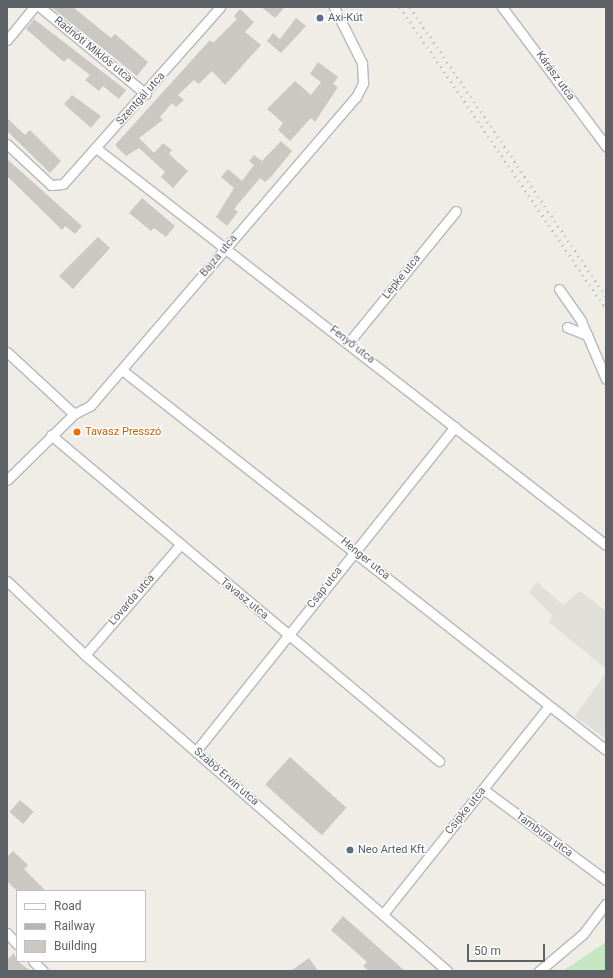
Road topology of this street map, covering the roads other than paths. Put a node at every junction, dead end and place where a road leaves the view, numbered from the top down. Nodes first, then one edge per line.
1 (34, 7) edge
2 (40, 7) edge
3 (220, 7) edge
4 (334, 7) edge
5 (502, 7) edge
6 (7, 40) edge
7 (146, 94) junction
8 (7, 144) edge
9 (606, 146) edge
10 (96, 148) junction
11 (456, 211) dead end
12 (227, 246) junction
13 (559, 289) dead end
14 (567, 326) dead end
15 (587, 335) junction
16 (349, 342) junction
17 (7, 352) edge
18 (122, 370) junction
19 (606, 379) edge
20 (74, 414) junction
21 (455, 427) junction
22 (51, 436) junction
23 (7, 480) edge
24 (606, 545) edge
25 (179, 546) junction
26 (354, 550) junction
27 (7, 581) edge
28 (288, 635) junction
29 (85, 655) junction
30 (548, 707) junction
31 (606, 750) edge
32 (196, 751) junction
33 (439, 761) dead end
34 (483, 789) junction
35 (606, 880) edge
36 (606, 904) edge
37 (383, 914) junction
38 (7, 933) edge
39 (12, 943) edge
40 (34, 962) edge
41 (43, 971) edge
42 (447, 971) edge
43 (539, 971) edge

1 - 6 street
2 - 7 street, Radnóti Miklós utca
3 - 7 street, Szentgál utca
4 - 12 street, Bajza utca
5 - 9 street, Kárász utca
7 - 10 street, Szentgál utca
8 - 10 street, Szentgál utca
10 - 12 street, Fenyő utca
11 - 16 street, Lepke utca
12 - 16 street, Fenyő utca
12 - 18 street, Bajza utca
13 - 15 street
14 - 15 street
15 - 19 street
16 - 21 street, Fenyő utca
17 - 20 street
18 - 20 street, Bajza utca
18 - 26 street, Henger utca
20 - 22 street, Bajza utca
21 - 24 street, Fenyő utca
21 - 26 street, Csap utca
22 - 23 street, Bajza utca
22 - 25 street, Tavasz utca
25 - 28 street, Tavasz utca
25 - 29 street, Lovarda utca
26 - 28 street, Csap utca
26 - 30 street, Henger utca
27 - 29 street, Szabó Ervin utca
28 - 32 street, Csap utca
28 - 33 street, Tavasz utca
29 - 32 street, Szabó Ervin utca
30 - 31 street, Henger utca
30 - 34 street, Csipke utca
32 - 37 street, Szabó Ervin utca
34 - 35 street, Tambura utca
34 - 37 street, Csipke utca
36 - 43 street
37 - 42 street, Szabó Ervin utca
38 - 39 street
40 - 41 street

